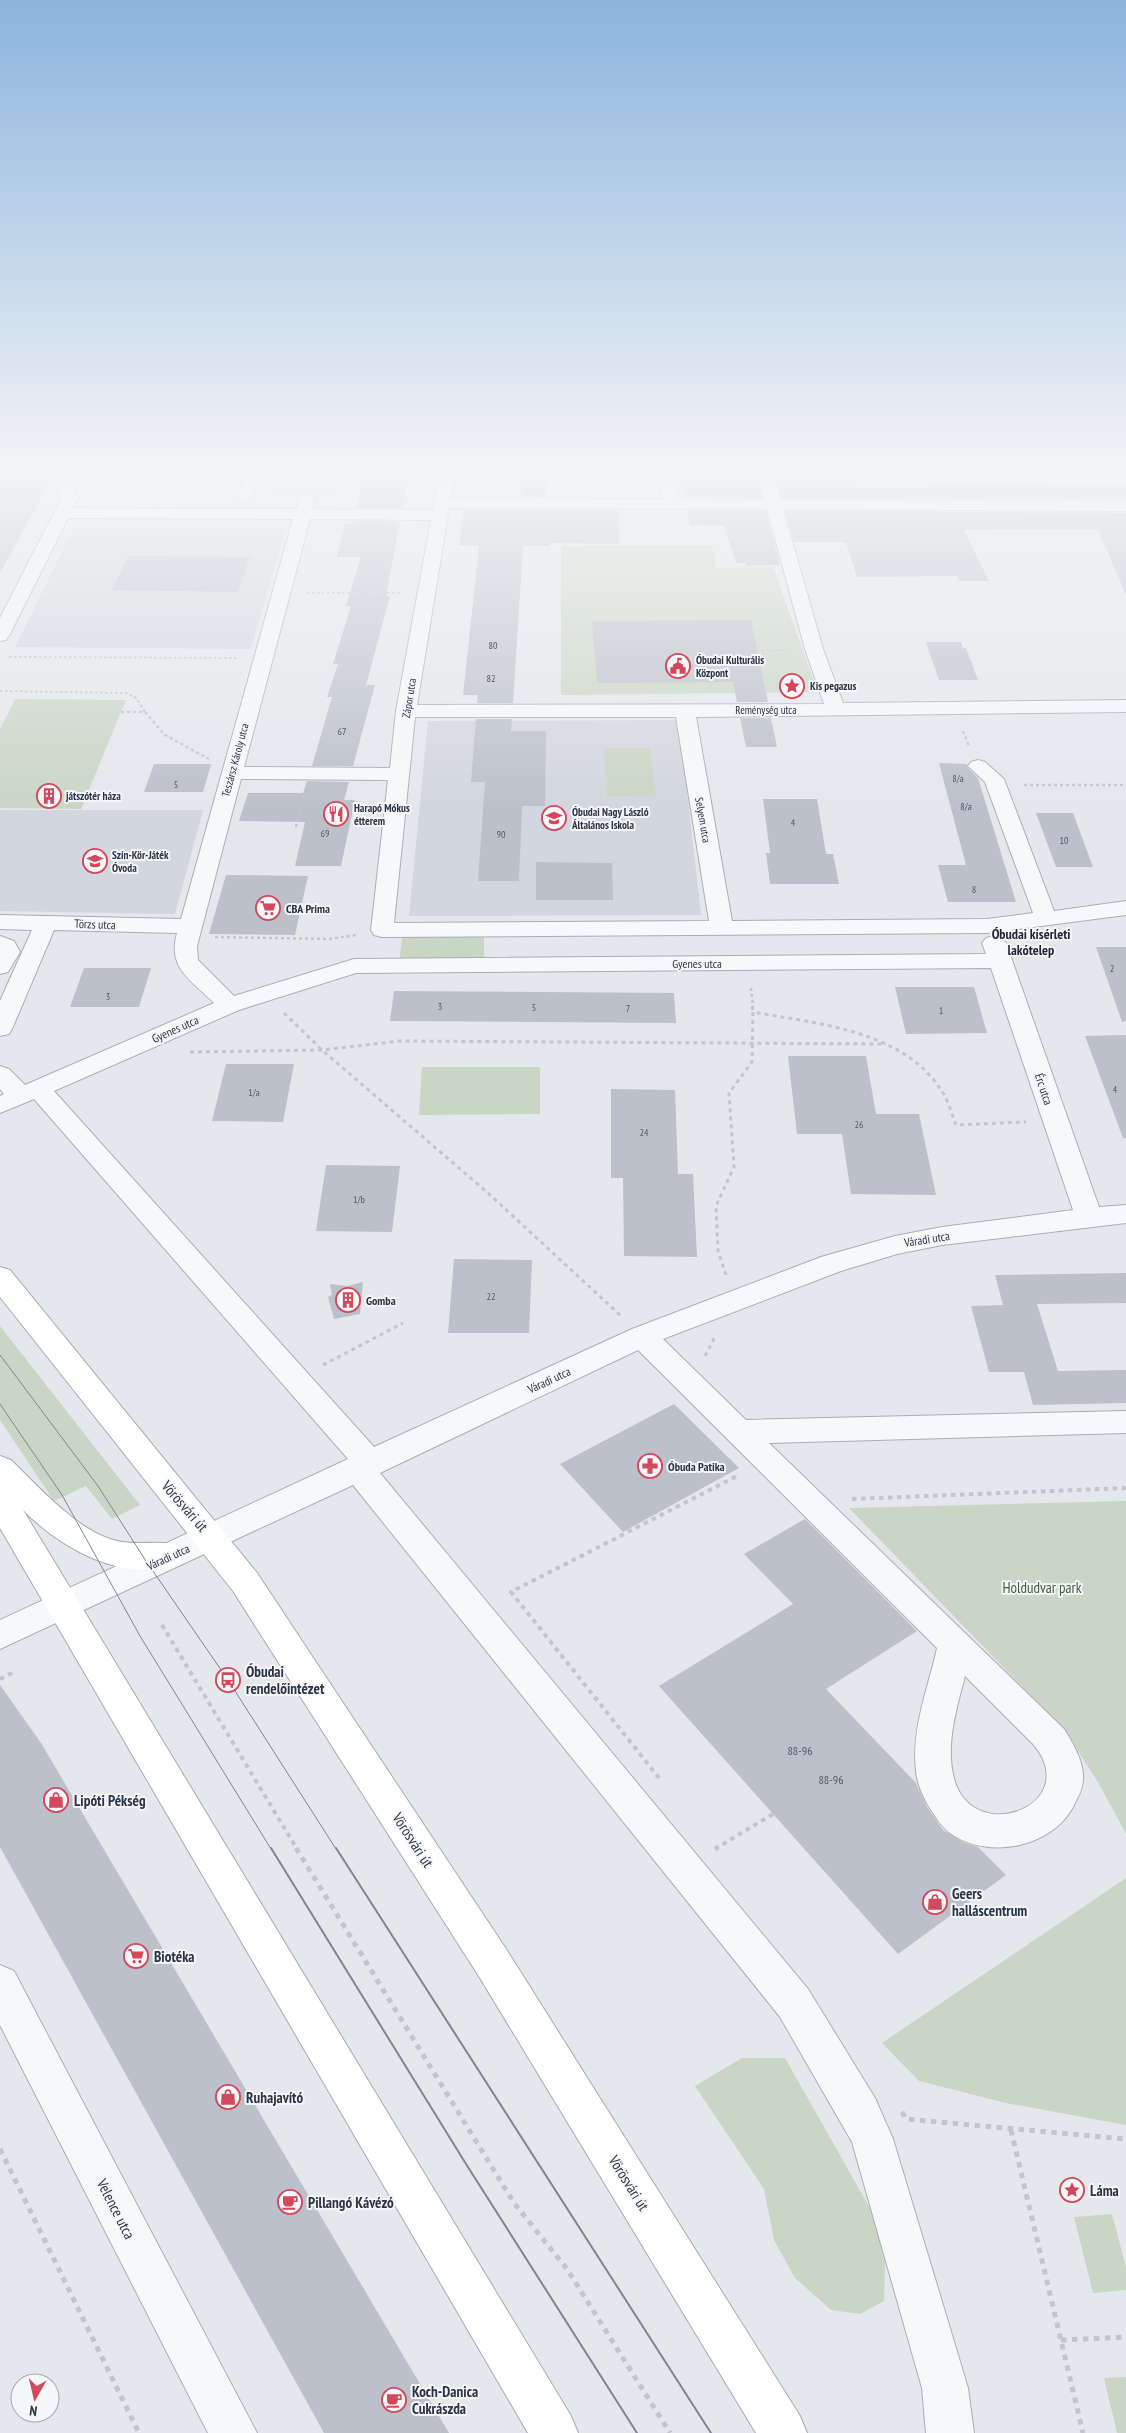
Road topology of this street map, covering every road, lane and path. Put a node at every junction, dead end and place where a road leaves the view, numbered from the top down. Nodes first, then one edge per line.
1 (28, 581) edge
2 (285, 581) edge
3 (428, 581) edge
4 (795, 581) edge
5 (282, 592) junction
6 (426, 594) junction
7 (0, 636) edge
8 (757, 650) dead end
9 (783, 650) dead end
10 (0, 658) edge
11 (264, 658) junction
12 (0, 691) edge
13 (1126, 706) edge
14 (952, 708) junction
15 (836, 710) junction
16 (406, 711) junction
17 (685, 711) junction
18 (121, 712) dead end
19 (144, 712) junction
20 (978, 766) joint
21 (232, 770) junction
22 (309, 773) junction
23 (399, 774) junction
24 (1126, 785) edge
25 (996, 786) junction
26 (296, 827) dead end
27 (1126, 908) edge
28 (1046, 918) junction
29 (0, 922) edge
30 (46, 923) junction
31 (987, 926) junction
32 (722, 929) junction
33 (382, 930) junction
34 (188, 932) junction
35 (0, 943) edge
36 (1002, 961) junction
37 (354, 966) junction
38 (0, 967) edge
39 (264, 993) junction
40 (230, 1005) junction
41 (0, 1029) edge
42 (753, 1043) junction
43 (889, 1044) junction
44 (322, 1050) junction
45 (188, 1052) dead end
46 (0, 1074) edge
47 (15, 1094) edge
48 (1054, 1121) junction
49 (1126, 1214) edge
50 (1089, 1217) junction
51 (0, 1277) edge
52 (735, 1302) junction
53 (403, 1324) dead end
54 (642, 1336) junction
55 (296, 1379) junction
56 (1126, 1422) edge
57 (739, 1432) junction
58 (768, 1460) junction
59 (365, 1467) junction
60 (0, 1468) edge
61 (0, 1500) edge
62 (211, 1537) junction
63 (170, 1555) junction
64 (62, 1606) junction
65 (162, 1625) dead end
66 (0, 1635) edge
67 (955, 1644) junction
68 (16, 1671) dead end
69 (0, 1679) edge
70 (666, 1787) dead end
71 (773, 1814) dead end
72 (709, 1841) dead end
73 (715, 1849) junction
74 (721, 1856) dead end
75 (0, 1984) edge
76 (896, 2104) dead end
77 (1011, 2130) junction
78 (1126, 2139) edge
79 (0, 2149) edge
80 (1126, 2337) edge
81 (1061, 2340) junction
82 (139, 2433) edge
83 (233, 2433) edge
84 (554, 2433) edge
85 (670, 2433) edge
86 (783, 2433) edge
87 (950, 2433) edge
88 (1083, 2433) edge

1 - 7 street
2 - 5 street, Teszársz Károly utca
3 - 6 street, Zápor utca
4 - 15 street
5 - 6 path
5 - 11 street, Teszársz Károly utca
6 - 16 street, Zápor utca
8 - 9 path
10 - 11 path
11 - 21 street, Teszársz Károly utca
12 - 19 path
13 - 14 street, Reménység utca
14 - 15 street, Reménység utca
14 - 20 path
15 - 17 street, Reménység utca
16 - 17 street, Reménység utca
16 - 23 street, Zápor utca
17 - 32 street, Selyem utca
18 - 19 path
19 - 21 path
20 - 25 street
21 - 22 street
21 - 34 street, Teszársz Károly utca
22 - 23 street
22 - 26 path
23 - 33 street, Zápor utca
24 - 25 path
25 - 28 street
27 - 28 street
28 - 31 street
29 - 30 street, Törzs utca
30 - 34 street, Törzs utca
30 - 41 street
31 - 32 street
31 - 36 street
32 - 33 street
33 - 34 path
33 - 37 street
34 - 40 street, Teszársz Károly utca
35 - 38 street
36 - 37 street, Gyenes utca
36 - 48 street, Érc utca
37 - 39 street, Gyenes utca
39 - 40 street, Gyenes utca
39 - 44 path
40 - 47 street, Gyenes utca
42 - 43 path
42 - 43 path
42 - 44 path
42 - 52 path
43 - 48 path
44 - 45 path
44 - 54 path
46 - 47 street
47 - 55 street
48 - 50 street, Érc utca
49 - 50 street, Váradi utca
50 - 52 street, Váradi utca
51 - 62 main road, Vörösvári út
52 - 54 street, Váradi utca
53 - 55 path
54 - 57 street
54 - 59 street, Váradi utca
55 - 59 street
56 - 57 street
57 - 58 street
58 - 67 street
58 - 70 path
59 - 62 street, Váradi utca
59 - 87 street
60 - 63 main road
61 - 64 main road
62 - 63 street, Váradi utca
62 - 86 main road, Vörösvári út
63 - 64 street, Váradi utca
64 - 66 street, Váradi utca
64 - 84 main road
65 - 85 path
67 - 67 street
68 - 69 path
71 - 73 path
72 - 73 path
73 - 74 path
75 - 83 street, Velence utca
76 - 77 path
77 - 78 path
77 - 81 path
79 - 82 path
80 - 81 path
81 - 88 path

